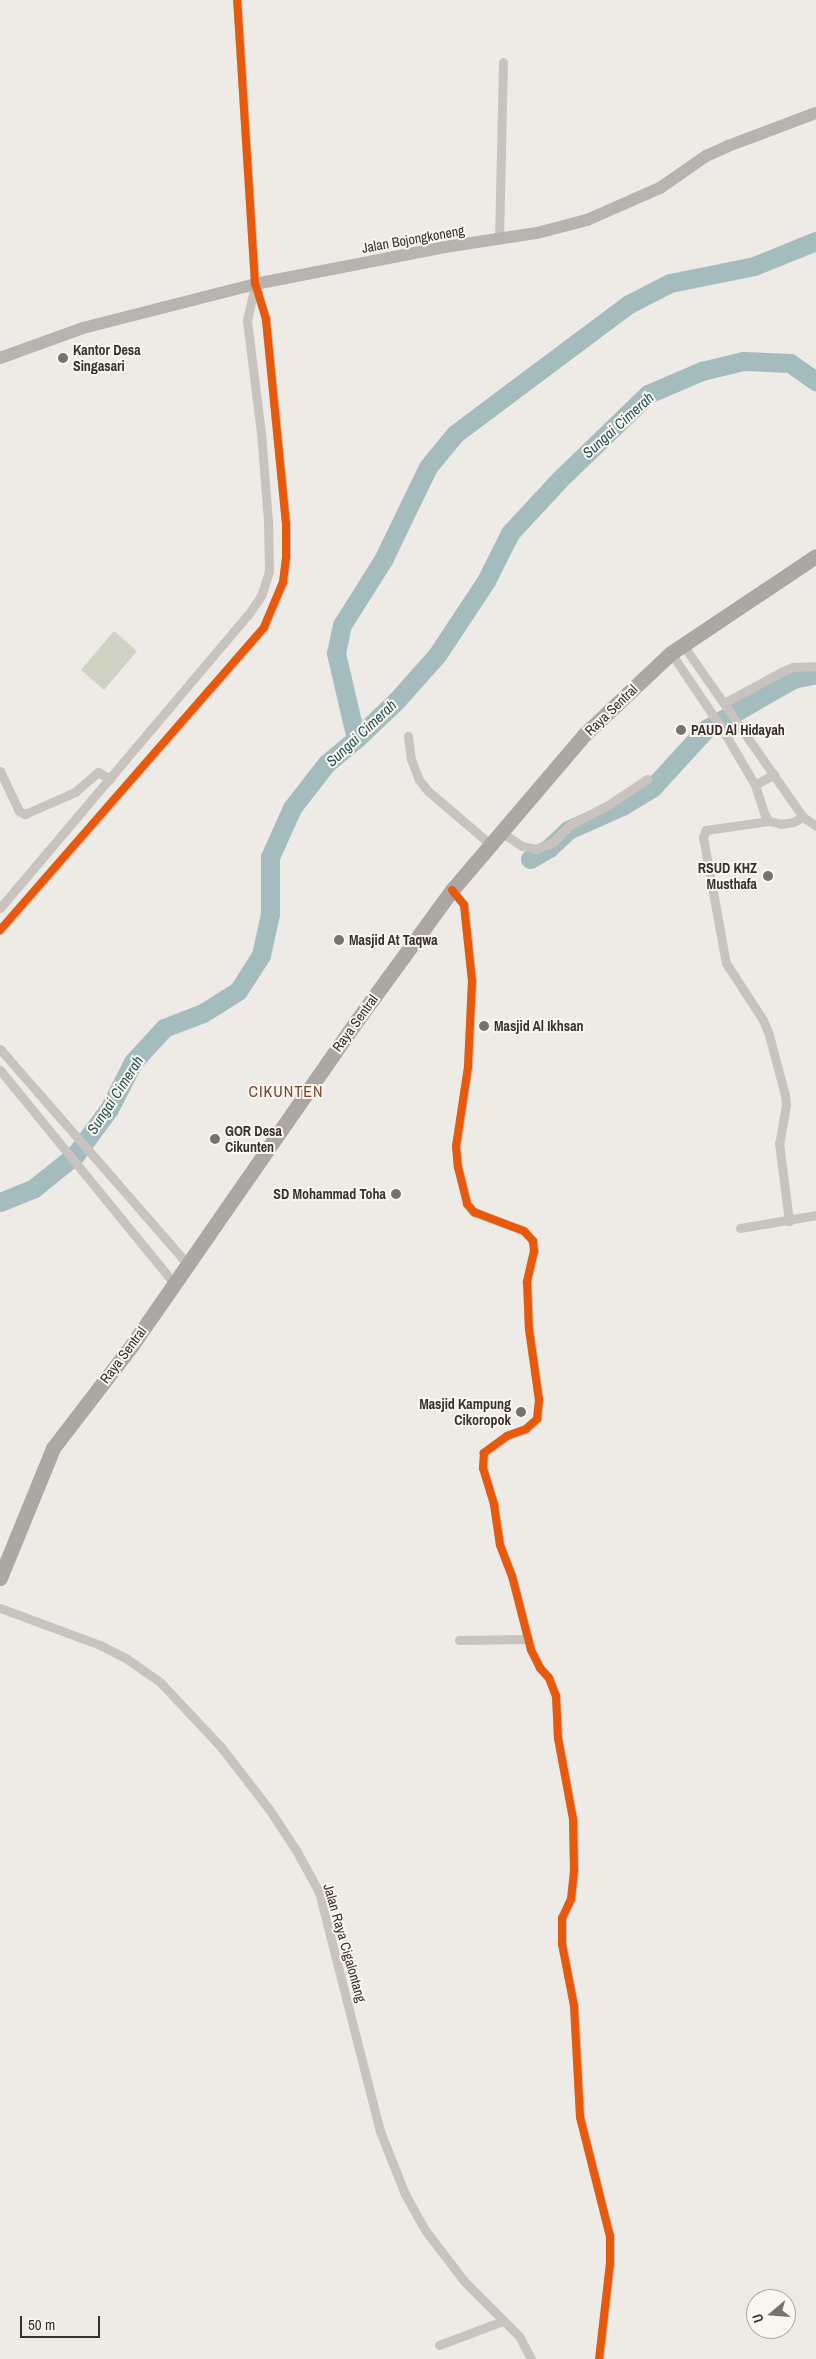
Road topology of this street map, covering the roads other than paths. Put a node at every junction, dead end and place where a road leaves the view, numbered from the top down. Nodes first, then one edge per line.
1 (237, 0) edge
2 (503, 62) dead end
3 (816, 113) edge
4 (499, 239) junction
5 (255, 284) junction
6 (0, 358) edge
7 (278, 432) junction
8 (261, 433) junction
9 (816, 556) edge
10 (677, 649) junction
11 (816, 666) edge
12 (726, 706) junction
13 (408, 736) dead end
14 (144, 739) junction
15 (156, 751) junction
16 (0, 771) edge
17 (774, 774) junction
18 (110, 779) junction
19 (647, 779) dead end
20 (755, 785) junction
21 (803, 817) junction
22 (769, 821) junction
23 (816, 826) edge
24 (501, 832) junction
25 (490, 844) junction
26 (26, 878) junction
27 (36, 887) junction
28 (452, 890) junction
29 (0, 908) edge
30 (0, 930) edge
31 (0, 1049) edge
32 (0, 1070) edge
33 (78, 1140) junction
34 (66, 1151) junction
35 (816, 1215) edge
36 (789, 1221) junction
37 (740, 1228) dead end
38 (187, 1263) junction
39 (174, 1283) junction
40 (0, 1578) edge
41 (0, 1608) edge
42 (528, 1639) junction
43 (459, 1640) dead end
44 (504, 2322) junction
45 (440, 2345) dead end
46 (531, 2359) edge
47 (599, 2359) edge

1 - 5 street
2 - 4 street
3 - 4 main road, Jalan Bojongkoneng
4 - 5 main road, Jalan Bojongkoneng
5 - 6 main road, Jalan Bojongkoneng
5 - 7 street
5 - 8 street
7 - 8 street
7 - 15 street
8 - 14 street
9 - 10 main road, Raya Sentral
10 - 12 street
10 - 20 street
10 - 24 main road, Raya Sentral
11 - 12 street
12 - 17 street
13 - 25 street
14 - 15 street
14 - 18 street
15 - 27 street
16 - 18 street
17 - 20 street
17 - 21 street
18 - 26 street
19 - 24 street
20 - 22 street
21 - 22 street
21 - 23 street
22 - 36 street
24 - 25 main road, Raya Sentral
25 - 28 main road, Raya Sentral
26 - 27 street
26 - 29 street
27 - 30 street
28 - 38 main road, Raya Sentral
28 - 42 street
31 - 33 street
32 - 34 street
33 - 34 street
33 - 38 street
34 - 39 street
35 - 36 street
36 - 37 street
38 - 39 main road, Raya Sentral
39 - 40 main road, Raya Sentral
41 - 44 street, Jalan Raya Cigalontang
42 - 43 street
42 - 47 street
44 - 45 street
44 - 46 street, Jalan Raya Cigalontang

